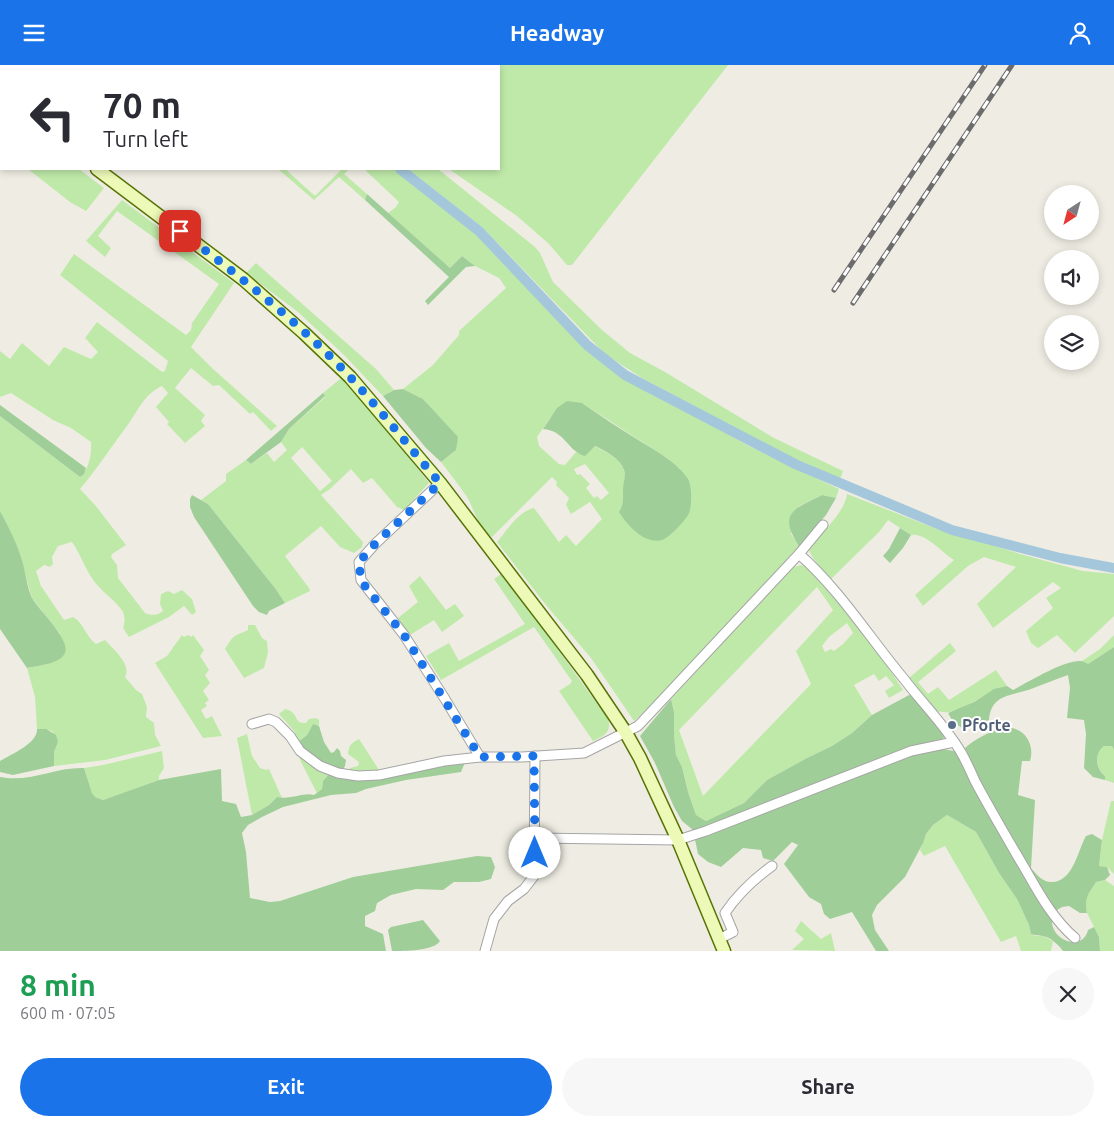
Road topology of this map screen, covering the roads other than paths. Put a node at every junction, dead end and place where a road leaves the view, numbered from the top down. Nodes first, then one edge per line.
1 (98, 170) edge
2 (440, 483) junction
3 (823, 525) dead end
4 (799, 554) junction
5 (252, 725) dead end
6 (626, 733) junction
7 (954, 742) junction
8 (534, 756) junction
9 (480, 757) junction
10 (535, 838) junction
11 (678, 840) junction
12 (772, 866) dead end
13 (1075, 938) dead end
14 (722, 945) edge
15 (485, 951) edge

1 - 2 main road
2 - 6 main road
2 - 9 street
3 - 4 street
4 - 6 street
4 - 7 street
5 - 9 street
6 - 8 street
6 - 11 main road
7 - 11 street
7 - 13 street
8 - 9 street
8 - 10 street
10 - 11 street
10 - 15 street
11 - 14 main road
12 - 14 street

